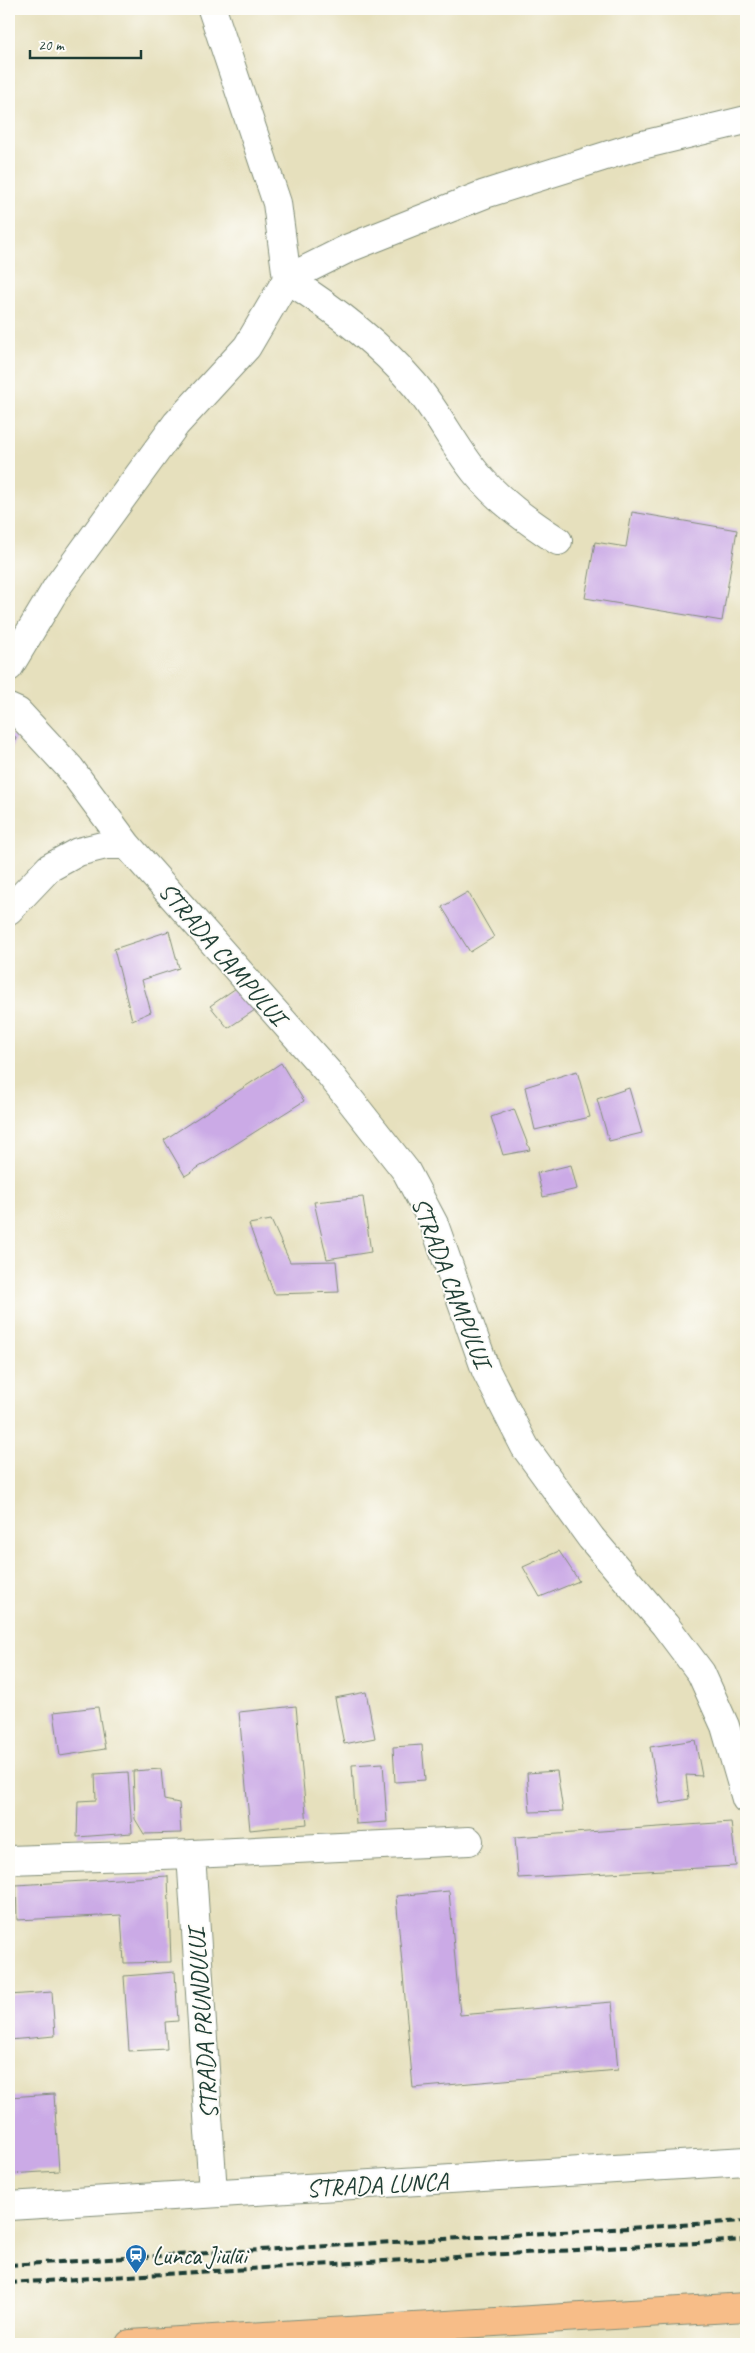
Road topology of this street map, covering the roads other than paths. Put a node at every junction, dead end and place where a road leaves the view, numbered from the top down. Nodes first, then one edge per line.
1 (212, 9) edge
2 (746, 120) edge
3 (287, 279) junction
4 (558, 541) dead end
5 (9, 667) edge
6 (13, 710) edge
7 (127, 845) junction
8 (9, 910) edge
9 (746, 1799) edge
10 (469, 1841) dead end
11 (191, 1854) junction
12 (9, 1860) edge
13 (746, 2161) edge
14 (213, 2194) junction
15 (9, 2206) edge
16 (746, 2307) edge
17 (130, 2344) edge

1 - 3 street
2 - 3 street
3 - 4 street
3 - 5 street
6 - 7 street, STRADA CAMPULUI
7 - 8 street
7 - 9 street, STRADA CAMPULUI
10 - 11 street
11 - 12 street
11 - 14 street, STRADA PRUNDULUI
13 - 14 street, STRADA LUNCA
14 - 15 street, STRADA LUNCA
16 - 17 main road

